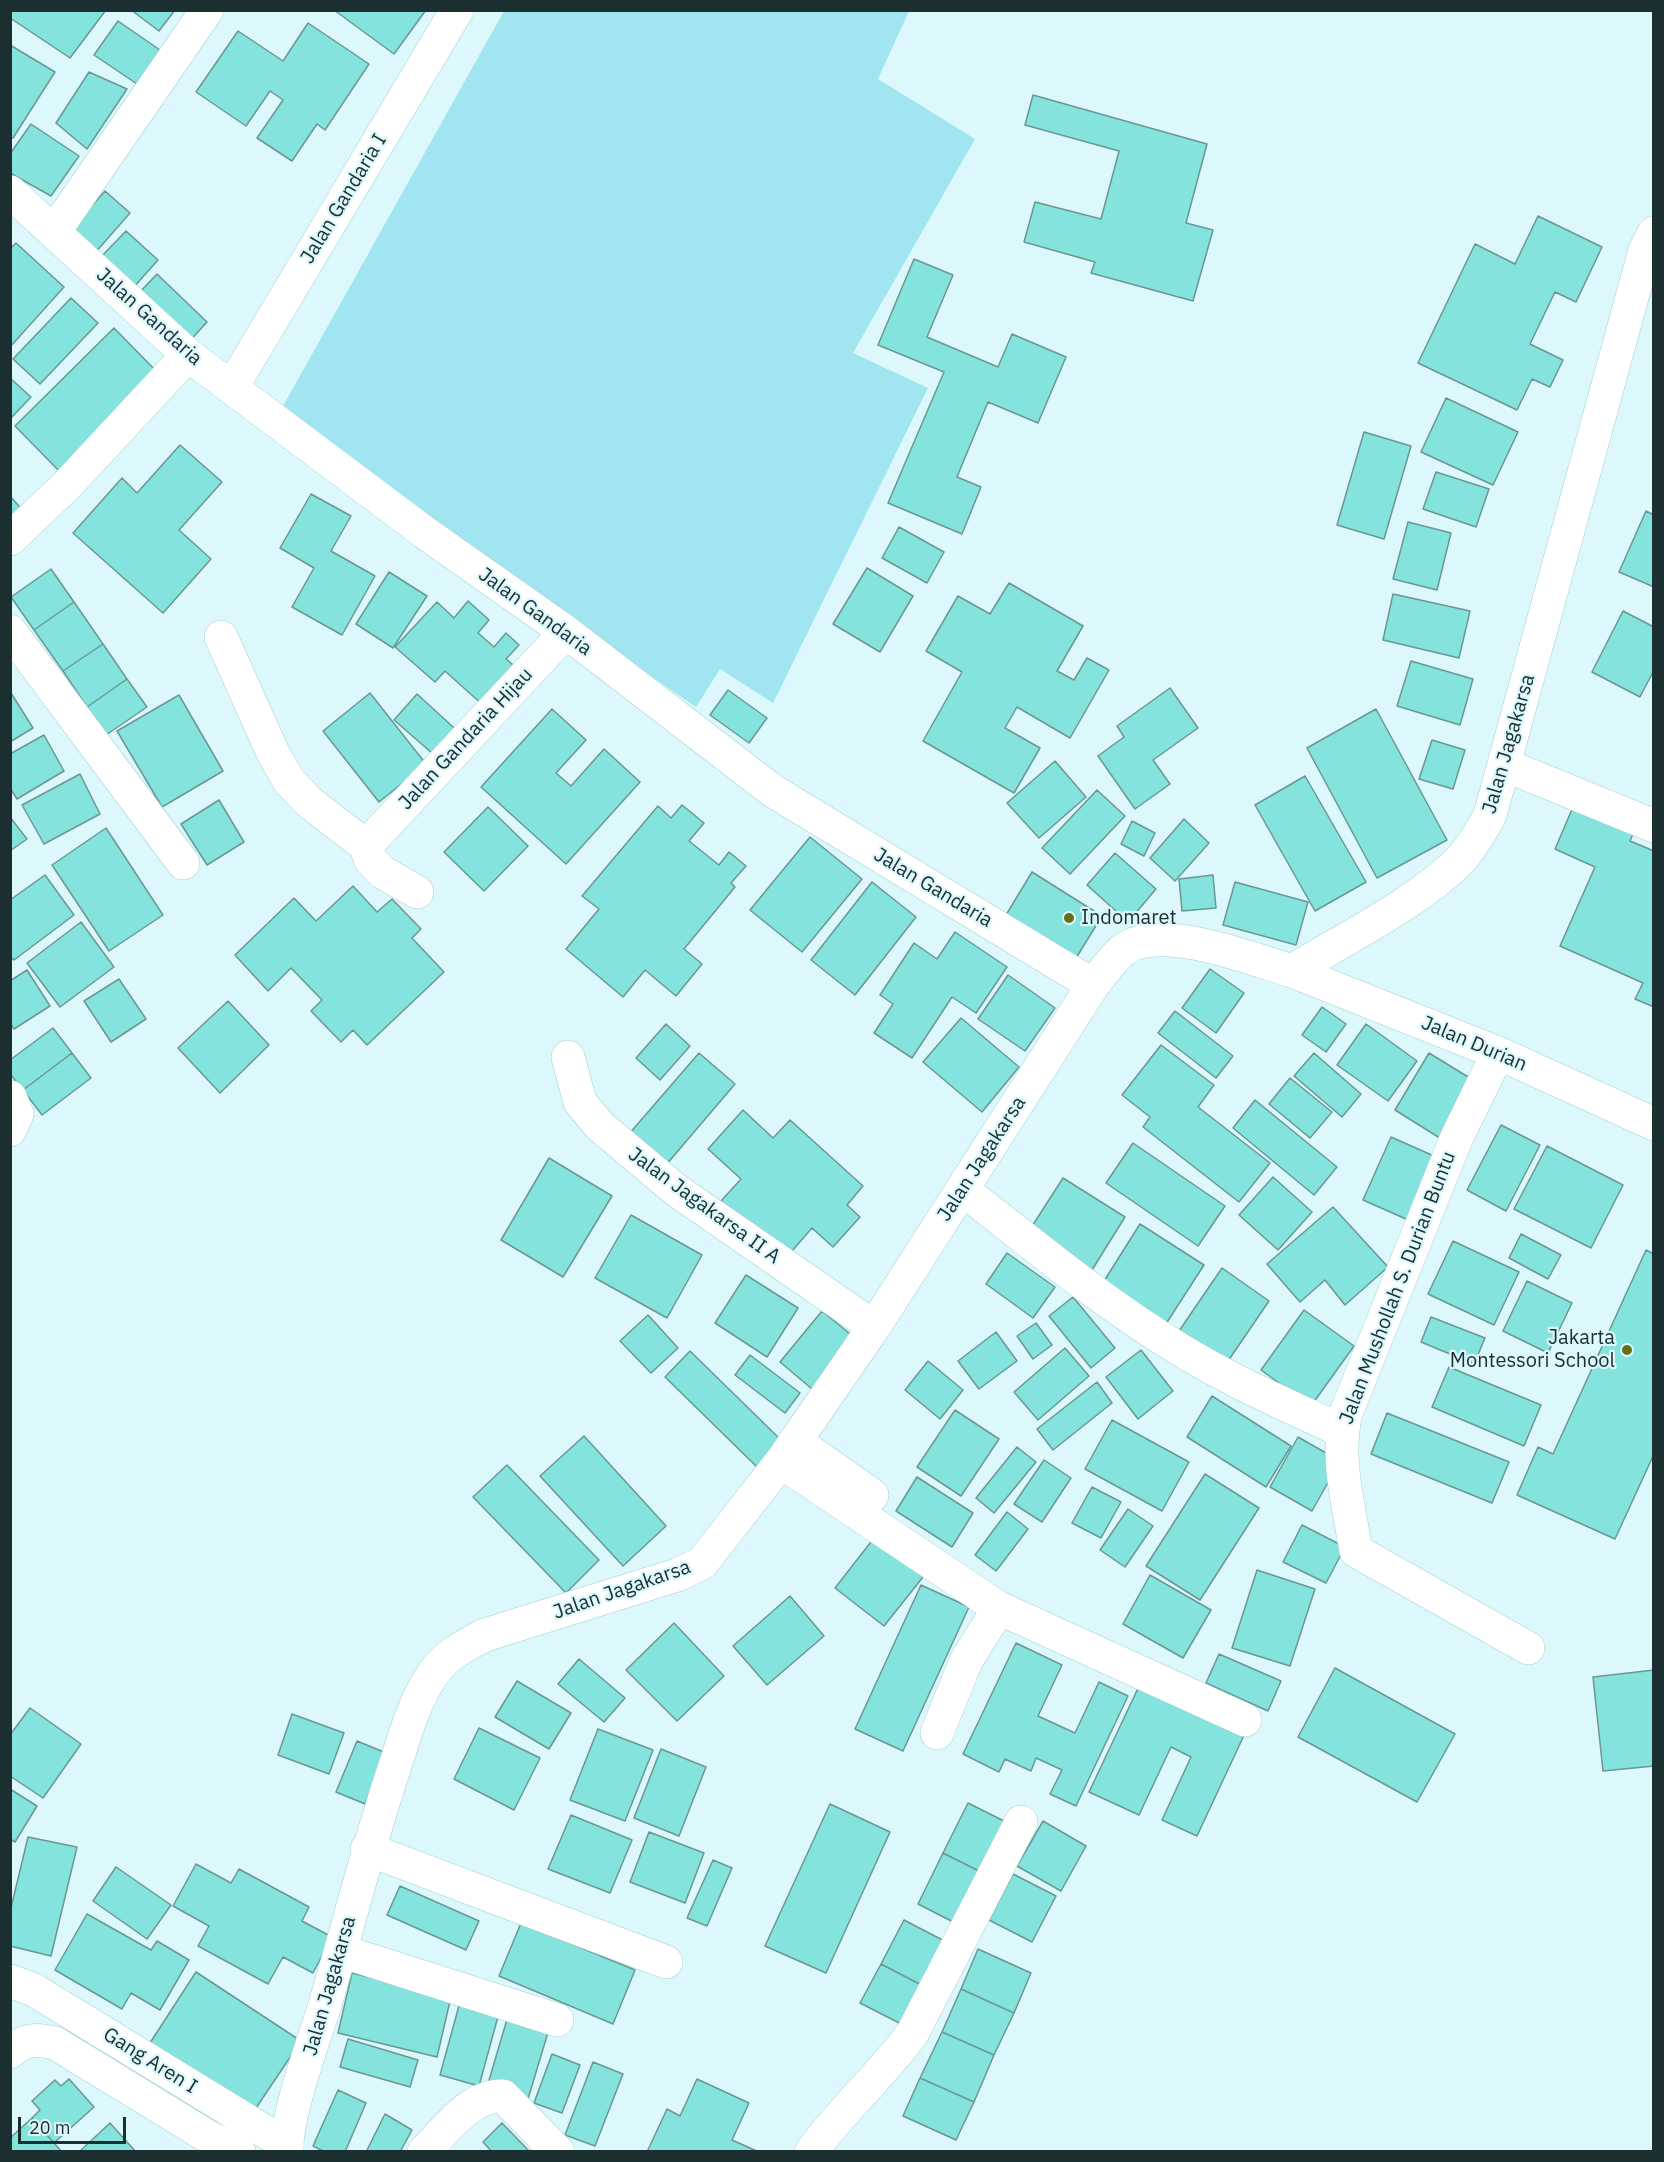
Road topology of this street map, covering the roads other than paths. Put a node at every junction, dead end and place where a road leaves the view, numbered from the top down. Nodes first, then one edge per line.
1 (207, 10) edge
2 (457, 10) edge
3 (10, 192) edge
4 (54, 232) junction
5 (1653, 233) edge
6 (188, 355) junction
7 (232, 387) junction
8 (10, 539) edge
9 (10, 631) edge
10 (566, 632) junction
11 (220, 637) dead end
12 (1505, 765) junction
13 (1653, 826) edge
14 (366, 846) junction
15 (183, 863) dead end
16 (417, 892) dead end
17 (1292, 970) junction
18 (1093, 985) junction
19 (1498, 1053) junction
20 (568, 1057) dead end
21 (10, 1097) edge
22 (1653, 1124) edge
23 (10, 1130) edge
24 (963, 1190) junction
25 (874, 1327) junction
26 (1342, 1431) junction
27 (788, 1451) junction
28 (872, 1495) dead end
29 (999, 1608) junction
30 (1528, 1648) dead end
31 (1245, 1720) dead end
32 (937, 1733) dead end
33 (1021, 1822) dead end
34 (367, 1849) junction
35 (341, 1951) junction
36 (666, 1962) dead end
37 (10, 1981) edge
38 (557, 2019) dead end
39 (10, 2052) edge
40 (202, 2144) edge
41 (287, 2148) edge
42 (239, 2151) edge
43 (424, 2151) edge
44 (558, 2151) edge
45 (811, 2151) edge

1 - 4 street
2 - 7 street, Jalan Gandaria I
3 - 4 street, Jalan Gandaria
4 - 6 street, Jalan Gandaria
5 - 12 street, Jalan Jagakarsa
6 - 7 street, Jalan Gandaria
6 - 8 street
7 - 10 street, Jalan Gandaria
9 - 15 street
10 - 14 street, Jalan Gandaria Hijau
10 - 18 street, Jalan Gandaria
11 - 14 street
12 - 13 street
12 - 17 street, Jalan Jagakarsa
14 - 16 street
17 - 18 street, Jalan Jagakarsa
17 - 19 street, Jalan Durian
18 - 24 street, Jalan Jagakarsa
19 - 22 street, Jalan Durian
19 - 26 street, Jalan Mushollah S. Durian Buntu
20 - 25 street, Jalan Jagakarsa II A
21 - 23 street
24 - 25 street, Jalan Jagakarsa
24 - 26 street
25 - 27 street, Jalan Jagakarsa
26 - 30 street, Jalan Mushollah S. Durian Buntu
27 - 28 street
27 - 29 street
27 - 34 street, Jalan Jagakarsa
29 - 31 street
29 - 32 street
33 - 45 street
34 - 35 street, Jalan Jagakarsa
34 - 36 street
35 - 38 street
35 - 41 street, Jalan Jagakarsa
37 - 41 street, Gang Aren I
39 - 40 street
40 - 42 street
43 - 44 street

